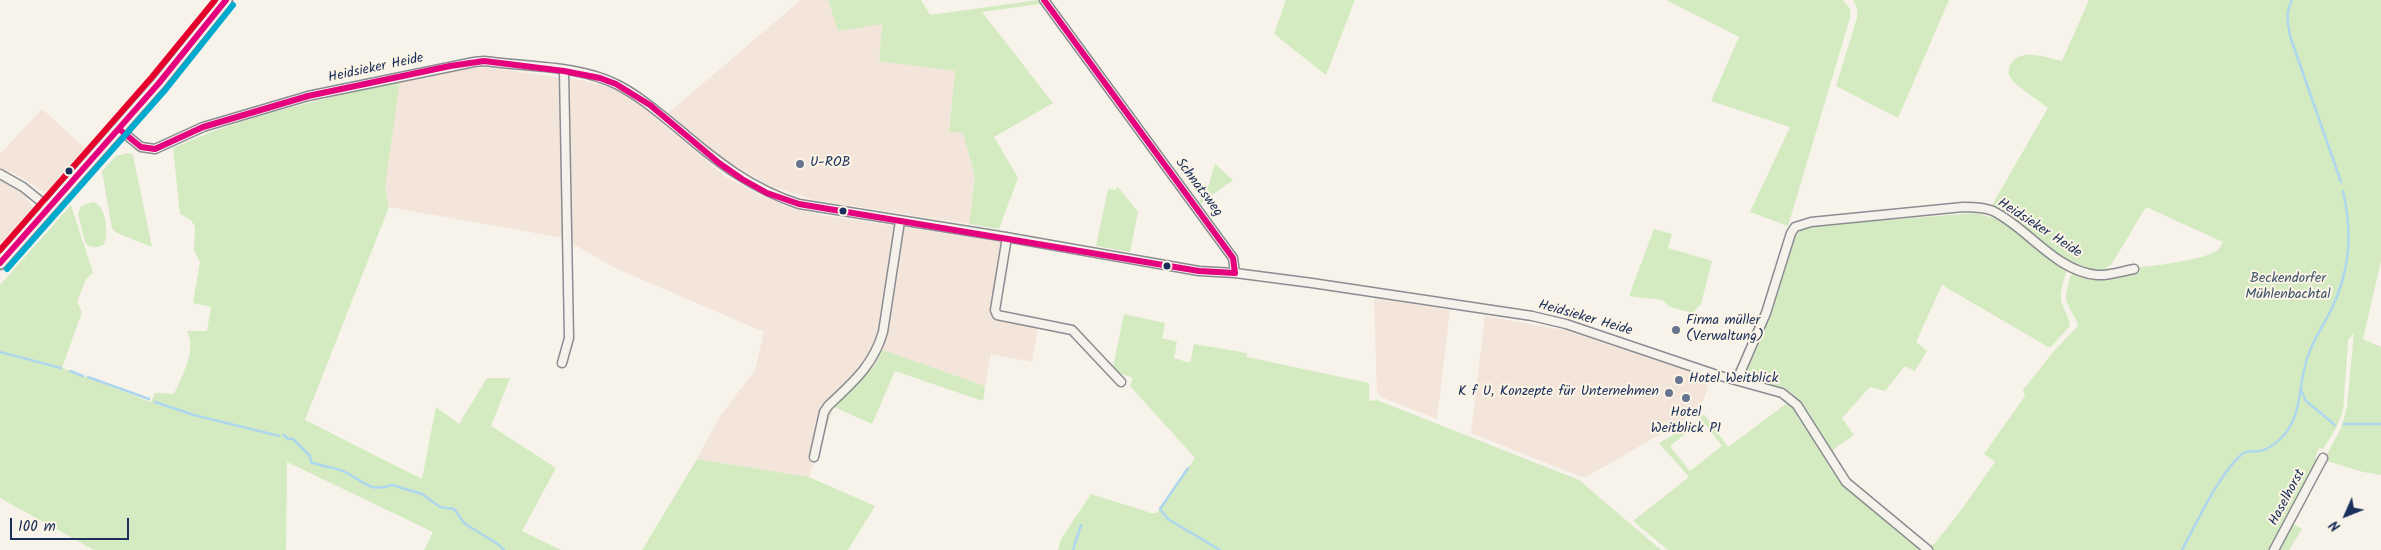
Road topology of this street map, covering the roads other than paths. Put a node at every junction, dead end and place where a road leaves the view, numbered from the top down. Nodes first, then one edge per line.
1 (226, 0) edge
2 (1044, 0) edge
3 (564, 71) junction
4 (119, 129) junction
5 (0, 174) edge
6 (49, 208) junction
7 (900, 221) junction
8 (1006, 237) junction
9 (0, 263) edge
10 (2134, 269) dead end
11 (1236, 273) junction
12 (562, 363) dead end
13 (1737, 380) junction
14 (1121, 382) dead end
15 (814, 457) dead end
16 (2323, 458) dead end
17 (1928, 550) edge
18 (2274, 550) edge

1 - 4 main road
2 - 11 street, Schnatsweg
3 - 4 street, Heidsieker Heide
3 - 7 street, Heidsieker Heide
3 - 12 street
4 - 6 main road
5 - 6 street
6 - 9 main road
7 - 8 street, Heidsieker Heide
7 - 15 street
8 - 11 street, Heidsieker Heide
8 - 14 street
10 - 13 street, Heidsieker Heide
11 - 13 street, Heidsieker Heide
13 - 17 street, Heidsieker Heide
16 - 18 street, Haselhorst

